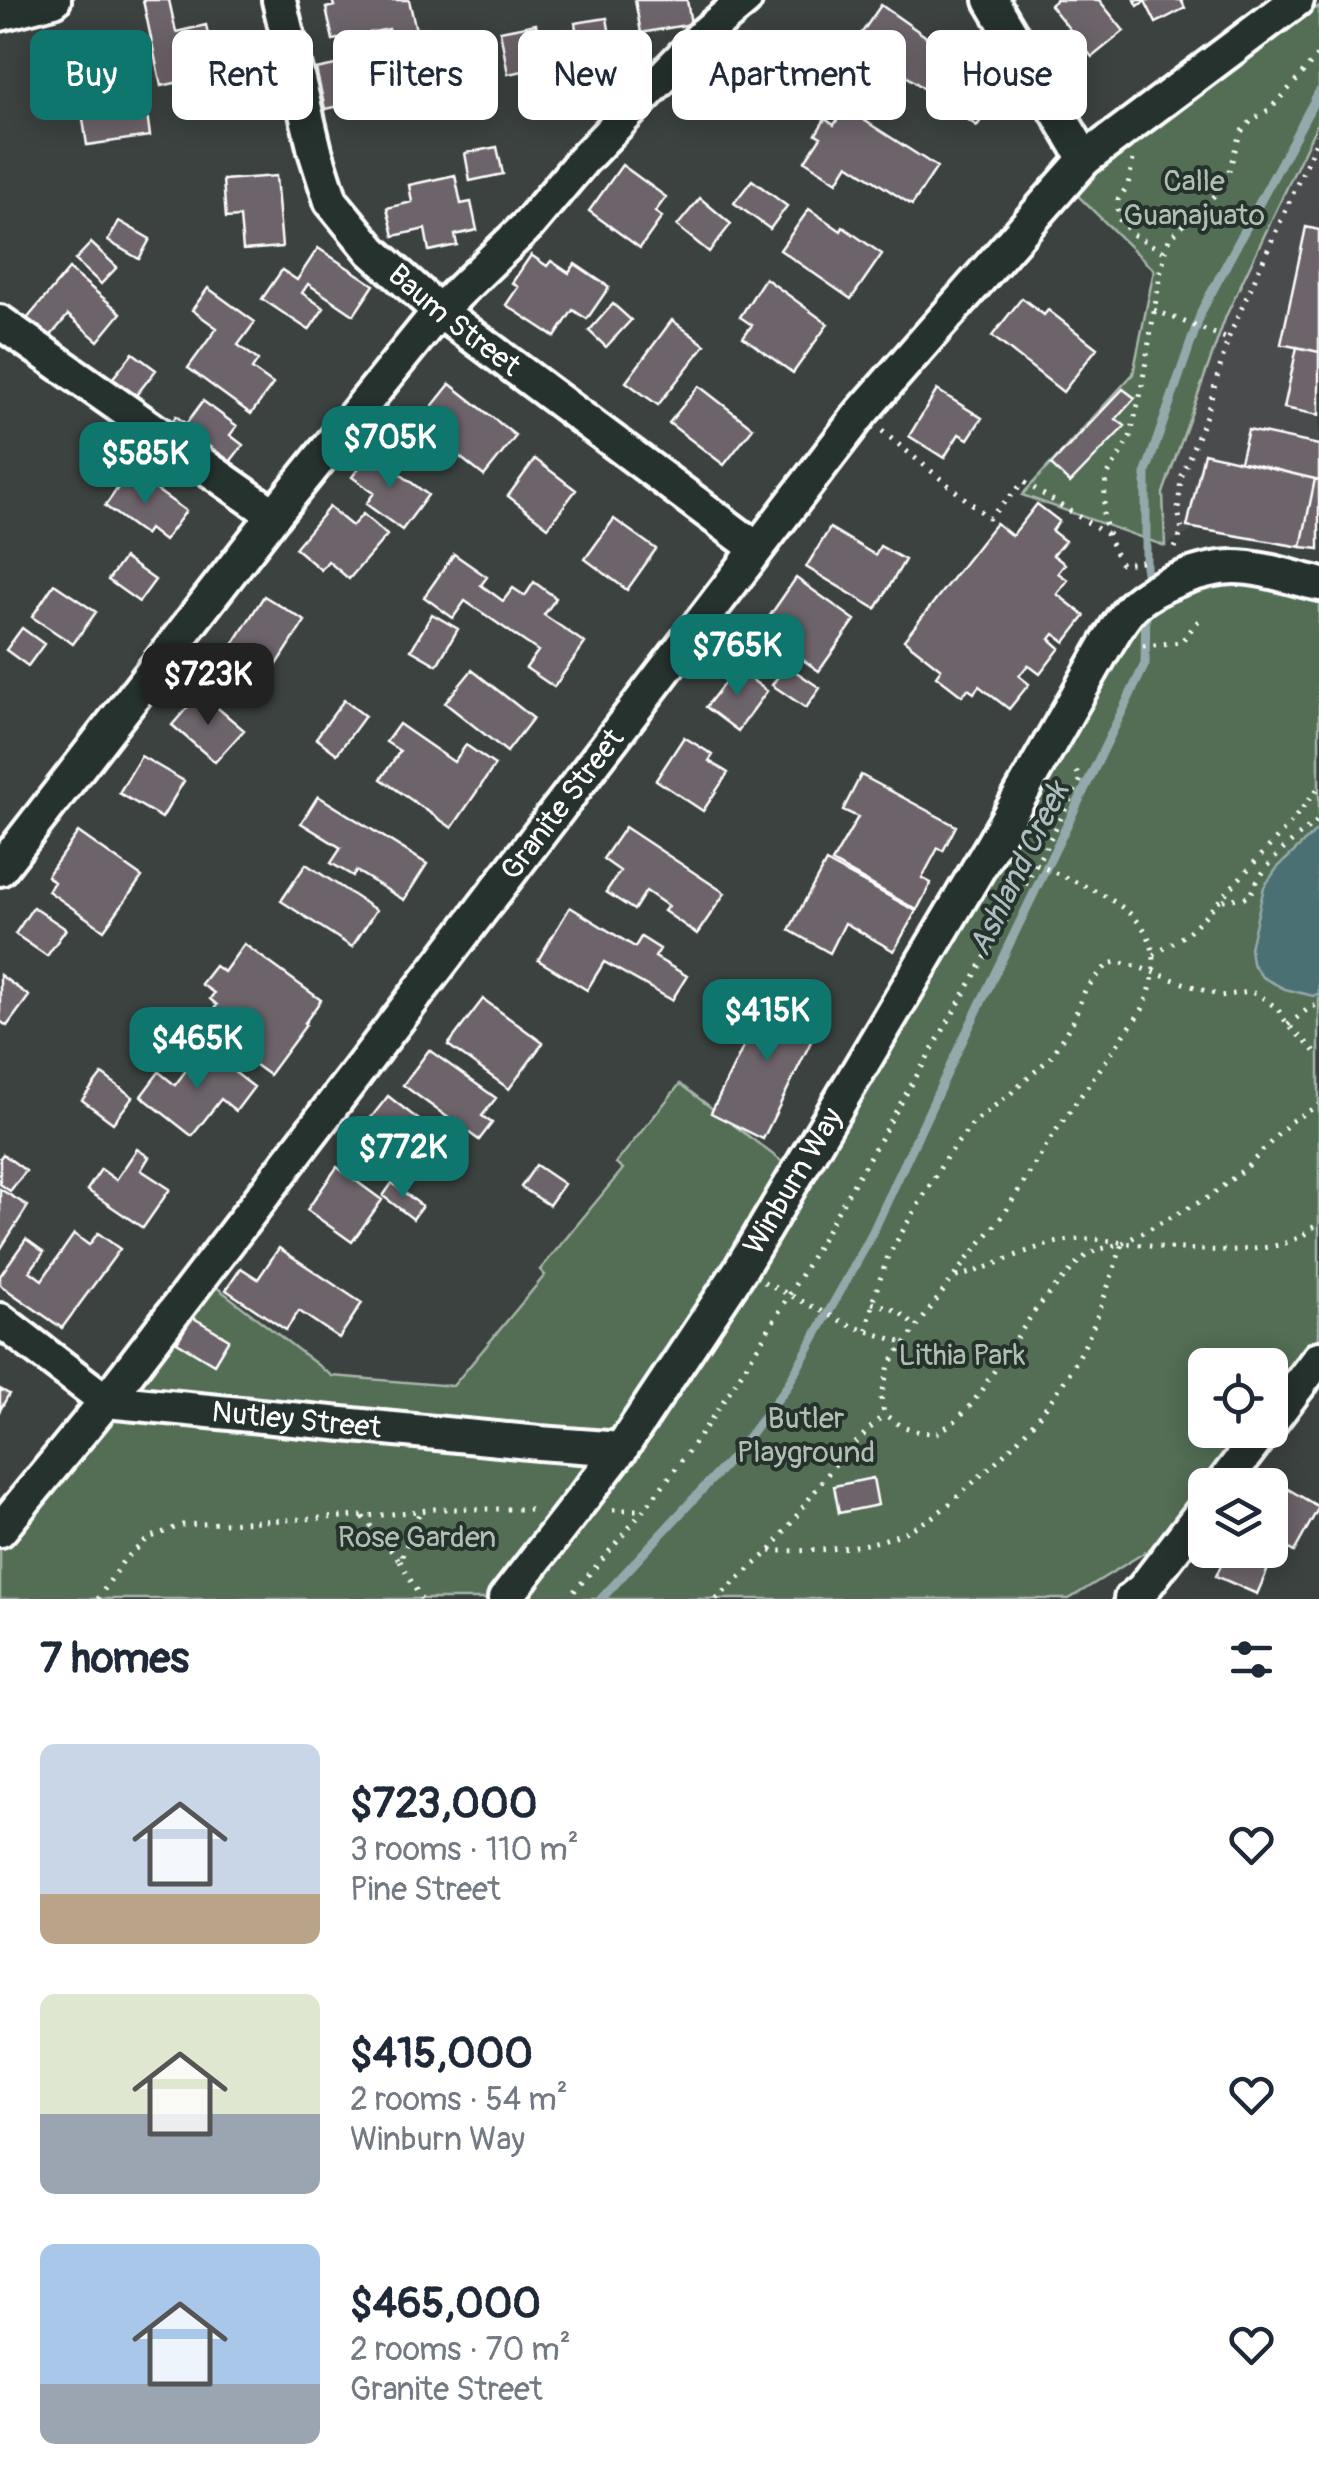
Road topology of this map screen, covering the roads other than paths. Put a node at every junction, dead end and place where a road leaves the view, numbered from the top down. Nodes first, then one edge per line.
1 (54, 0) edge
2 (279, 0) edge
3 (745, 0) edge
4 (991, 0) edge
5 (1297, 0) edge
6 (0, 14) edge
7 (1086, 159) junction
8 (440, 311) junction
9 (0, 322) edge
10 (274, 516) junction
11 (756, 548) junction
12 (1319, 584) edge
13 (0, 869) edge
14 (0, 1320) edge
15 (1319, 1358) edge
16 (1288, 1399) edge
17 (106, 1401) junction
18 (621, 1448) junction
19 (1250, 1448) edge
20 (1235, 1468) edge
21 (0, 1530) edge
22 (1188, 1531) edge
23 (505, 1599) edge
24 (1131, 1599) edge

1 - 6 street
2 - 8 street, Baum Street
3 - 8 street
4 - 7 street
5 - 7 street, Granite Street
7 - 11 street, Granite Street
8 - 10 street
8 - 11 street, Baum Street
9 - 10 street
10 - 13 street
11 - 17 street, Granite Street
12 - 18 street, Winburn Way
14 - 17 street
15 - 16 street
17 - 18 street, Nutley Street
17 - 21 street, Granite Street
18 - 23 street, Winburn Way
19 - 20 street
22 - 24 street

